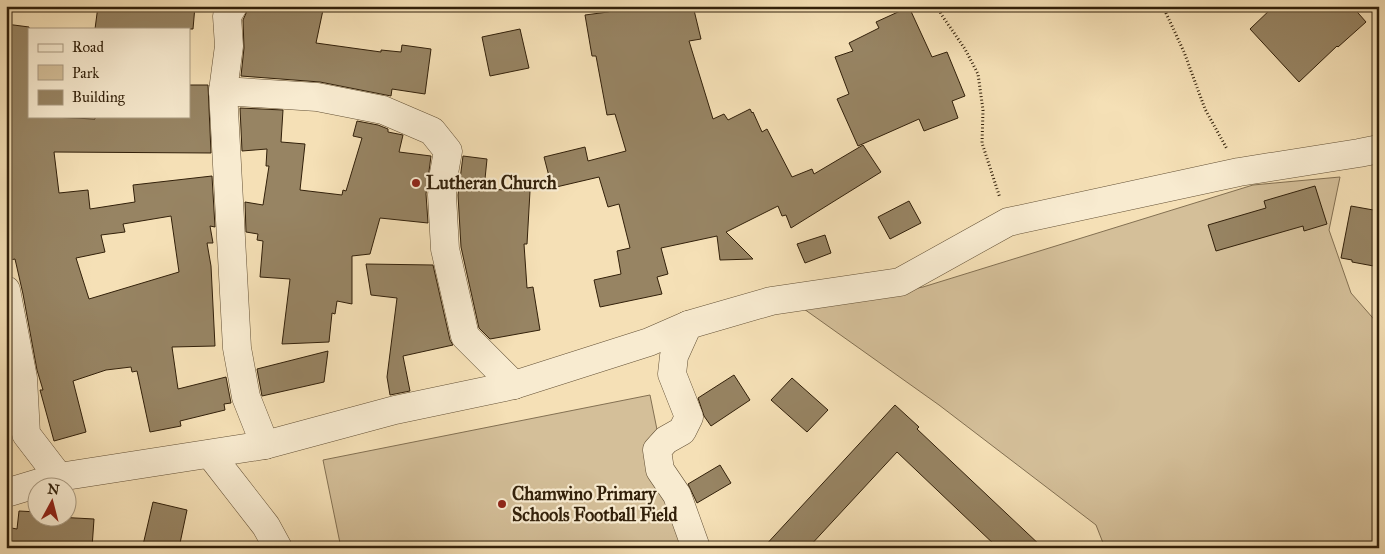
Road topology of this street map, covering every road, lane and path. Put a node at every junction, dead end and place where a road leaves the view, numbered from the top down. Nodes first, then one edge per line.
1 (232, 6) edge
2 (938, 6) edge
3 (1164, 6) edge
4 (223, 91) junction
5 (1372, 156) edge
6 (1239, 172) junction
7 (1008, 222) junction
8 (6, 290) edge
9 (688, 326) junction
10 (514, 385) junction
11 (265, 445) junction
12 (210, 454) junction
13 (58, 476) edge
14 (66, 476) edge
15 (28, 486) edge
16 (6, 493) edge
17 (278, 548) edge
18 (696, 548) edge

1 - 4 street
2 - 7 path
3 - 6 path
4 - 10 street
4 - 11 street
5 - 6 street
6 - 7 street
7 - 9 street
8 - 13 street
9 - 10 street
9 - 18 street
10 - 11 street
11 - 12 street
12 - 14 street
12 - 17 street
15 - 16 street

